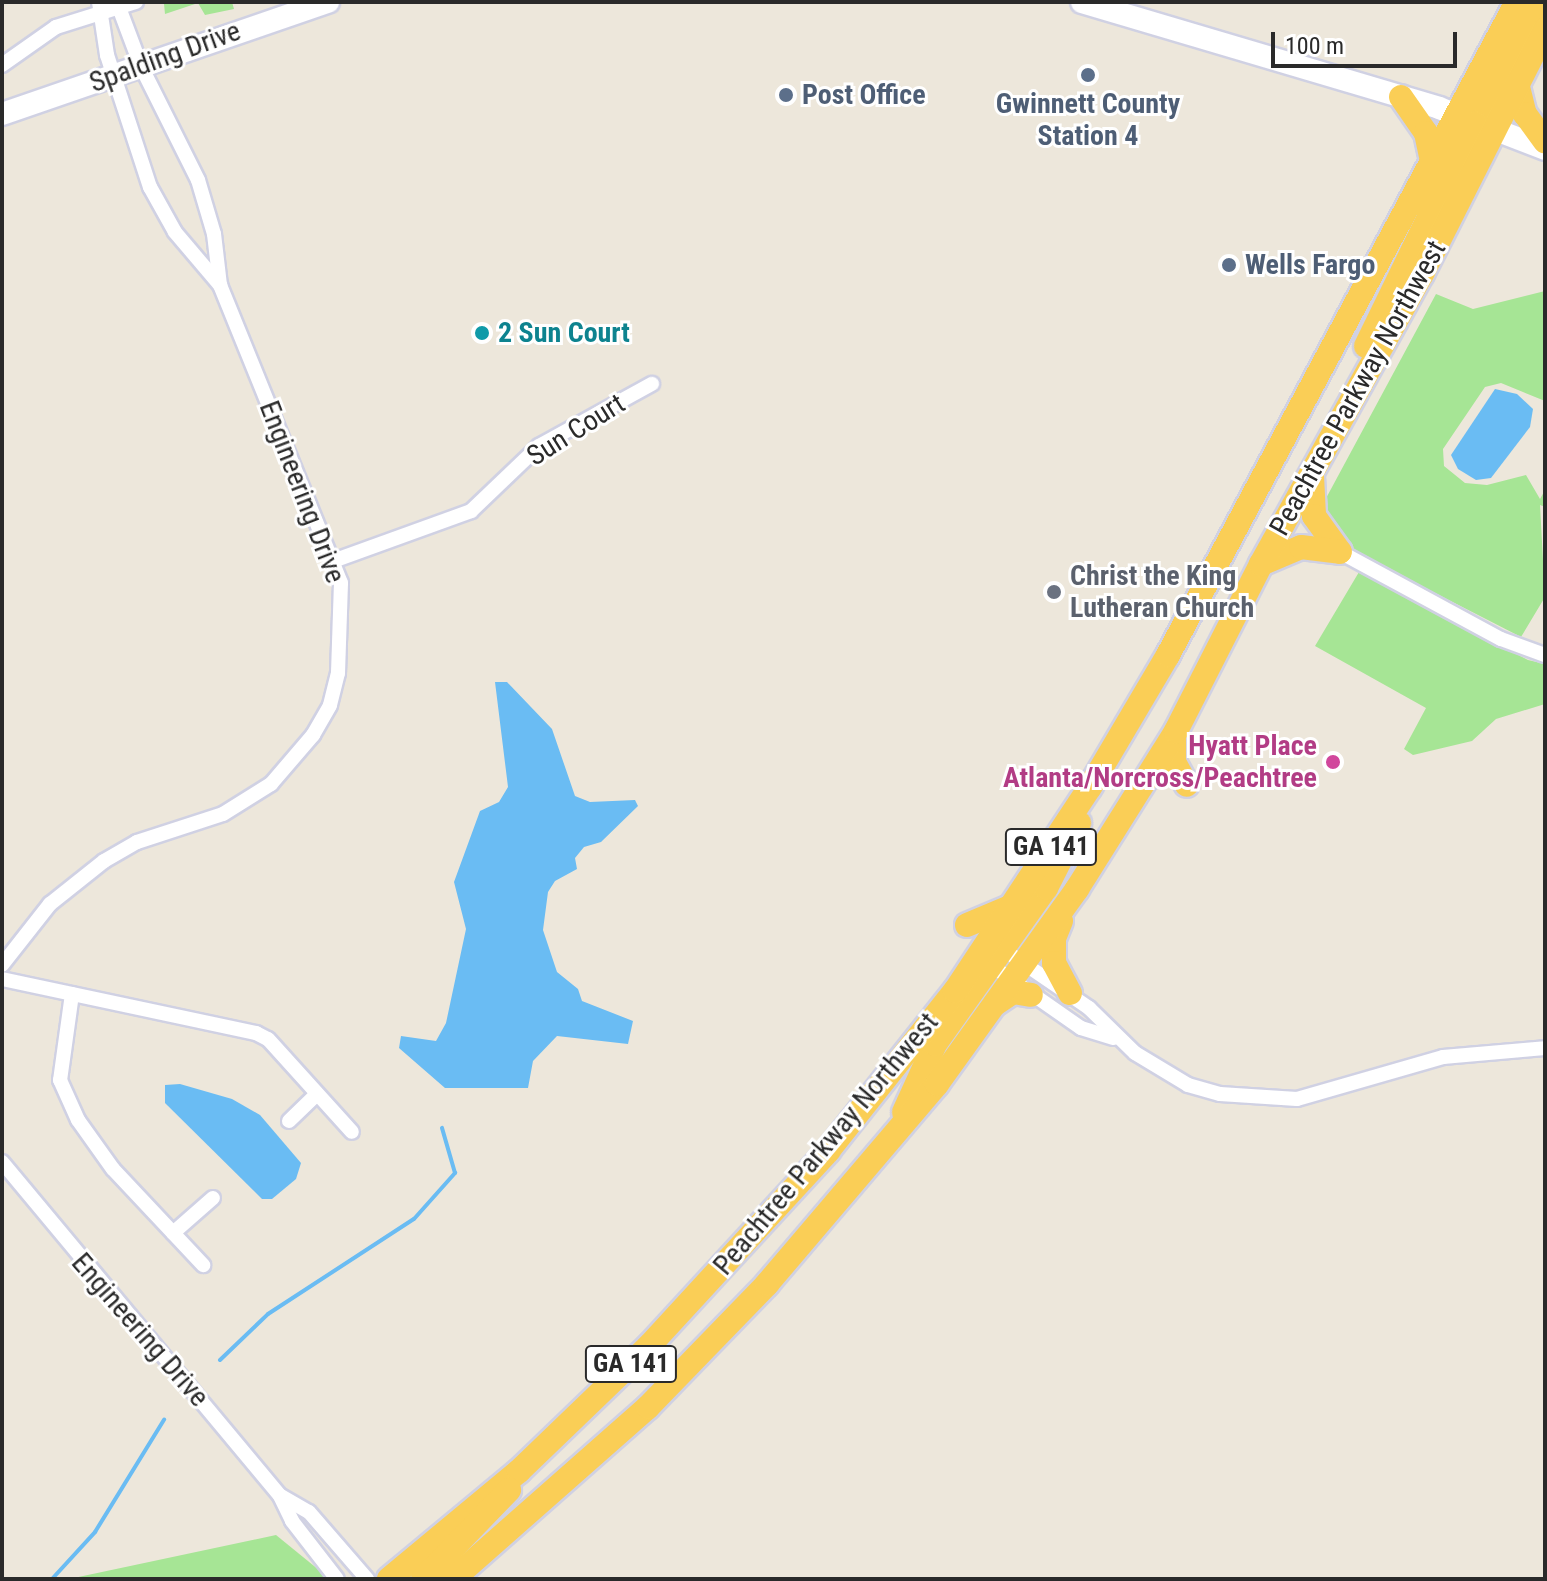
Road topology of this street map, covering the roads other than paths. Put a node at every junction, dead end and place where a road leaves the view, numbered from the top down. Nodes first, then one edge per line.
1 (136, 2) edge
2 (328, 2) edge
3 (1082, 2) edge
4 (1517, 2) edge
5 (1540, 2) edge
6 (118, 4) edge
7 (98, 8) edge
8 (1545, 30) edge
9 (2, 65) edge
10 (141, 66) junction
11 (113, 76) junction
12 (1517, 83) junction
13 (1401, 97) junction
14 (2, 114) edge
15 (1476, 123) junction
16 (1545, 142) edge
17 (1545, 149) edge
18 (1432, 161) junction
19 (220, 285) junction
20 (652, 384) dead end
21 (1313, 472) junction
22 (1340, 552) junction
23 (333, 561) junction
24 (1261, 564) junction
25 (1545, 655) edge
26 (1176, 731) junction
27 (1090, 787) junction
28 (1136, 797) junction
29 (1077, 889) junction
30 (1012, 906) junction
31 (967, 925) dead end
32 (999, 959) junction
33 (2, 965) edge
34 (2, 979) edge
35 (1070, 993) junction
36 (72, 994) junction
37 (1031, 995) junction
38 (993, 1006) junction
39 (1114, 1038) junction
40 (1545, 1048) edge
41 (317, 1094) junction
42 (289, 1121) dead end
43 (901, 1122) junction
44 (352, 1132) dead end
45 (2, 1162) edge
46 (213, 1198) dead end
47 (173, 1233) junction
48 (203, 1265) dead end
49 (519, 1471) junction
50 (280, 1496) junction
51 (337, 1579) edge
52 (367, 1579) edge
53 (389, 1579) edge
54 (423, 1579) edge
55 (453, 1579) edge

1 - 6 street
2 - 10 main road, Spalding Drive
3 - 13 main road
4 - 15 highway, Peachtree Parkway Northwest / GA 141
5 - 15 highway
6 - 7 street
6 - 10 street, Engineering Drive
7 - 9 street
7 - 11 street, Engineering Drive
8 - 12 highway, Peachtree Parkway Northwest / GA 141
10 - 11 main road, Spalding Drive
10 - 19 street, Engineering Drive
11 - 14 main road, Spalding Drive
11 - 19 street, Engineering Drive
12 - 15 highway, Peachtree Parkway Northwest / GA 141
12 - 16 highway
13 - 15 main road
13 - 18 highway
15 - 17 main road
15 - 18 highway, Peachtree Parkway Northwest / GA 141
15 - 21 highway, Peachtree Parkway Northwest / GA 141
18 - 27 highway, Peachtree Parkway Northwest / GA 141
19 - 23 street, Engineering Drive
20 - 23 street, Sun Court
21 - 22 highway
21 - 24 highway, Peachtree Parkway Northwest / GA 141
22 - 24 highway
22 - 25 street
23 - 33 street, Engineering Drive
24 - 26 highway, Peachtree Parkway Northwest / GA 141
26 - 28 highway, Peachtree Parkway Northwest / GA 141
26 - 28 highway
27 - 30 highway, Peachtree Parkway Northwest / GA 141
27 - 32 highway
28 - 29 highway, Peachtree Parkway Northwest / GA 141
29 - 32 highway, Peachtree Parkway Northwest / GA 141
29 - 35 highway
30 - 31 highway
30 - 32 highway, Peachtree Parkway Northwest / GA 141
32 - 35 street
32 - 37 street
32 - 38 highway, Peachtree Parkway Northwest / GA 141
32 - 43 highway
32 - 49 highway, Peachtree Parkway Northwest / GA 141
34 - 36 street
35 - 39 street
36 - 41 street
36 - 47 street
37 - 38 highway
37 - 39 street
38 - 43 highway, Peachtree Parkway Northwest / GA 141
39 - 40 street
41 - 42 street
41 - 44 street
43 - 55 highway, Peachtree Parkway Northwest / GA 141
45 - 50 street, Engineering Drive
46 - 47 street
47 - 48 street
49 - 53 highway, Peachtree Parkway Northwest / GA 141
49 - 54 highway
50 - 51 street, Engineering Drive
50 - 52 street, Engineering Drive

